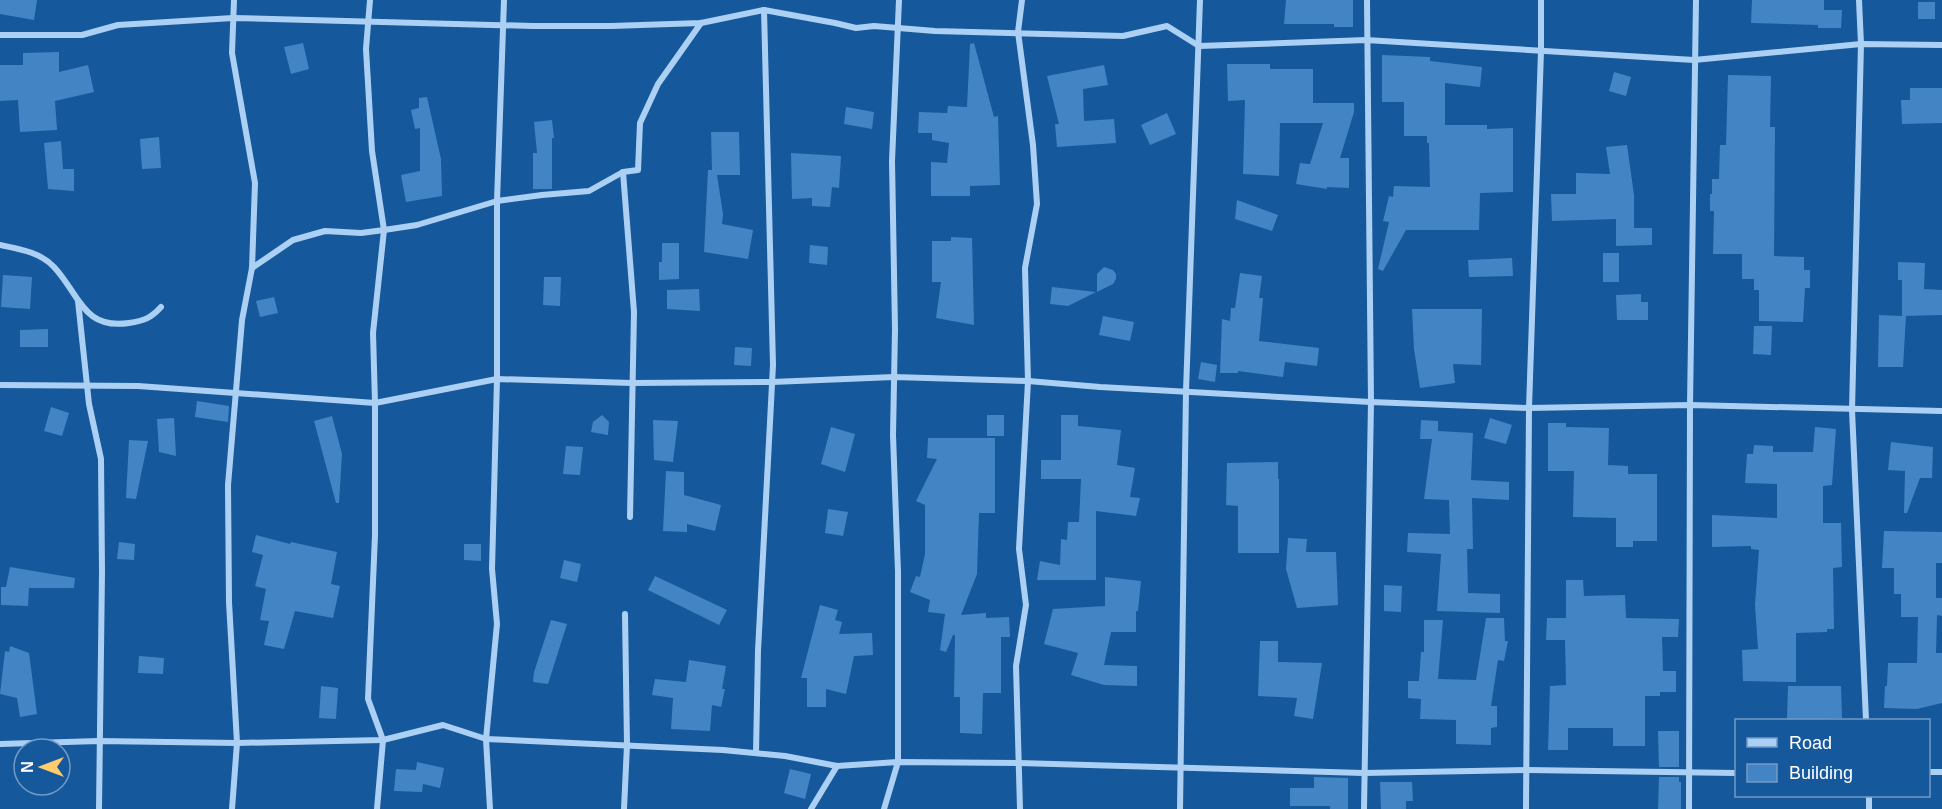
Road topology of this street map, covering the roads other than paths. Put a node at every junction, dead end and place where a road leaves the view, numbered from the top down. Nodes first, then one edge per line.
1 (234, 0) edge
2 (370, 0) edge
3 (504, 0) edge
4 (899, 0) edge
5 (1022, 0) edge
6 (1200, 0) edge
7 (1367, 0) edge
8 (1541, 0) edge
9 (1696, 0) edge
10 (1859, 0) edge
11 (764, 10) junction
12 (233, 18) junction
13 (369, 21) junction
14 (701, 23) junction
15 (503, 25) junction
16 (899, 28) junction
17 (1018, 32) junction
18 (0, 35) edge
19 (1366, 40) junction
20 (1861, 44) junction
21 (1942, 45) edge
22 (1199, 46) junction
23 (1541, 51) junction
24 (1694, 60) junction
25 (623, 172) junction
26 (497, 201) junction
27 (384, 230) junction
28 (0, 245) edge
29 (252, 268) junction
30 (78, 301) junction
31 (161, 307) dead end
32 (894, 376) junction
33 (497, 379) junction
34 (1028, 381) junction
35 (772, 382) junction
36 (632, 383) junction
37 (0, 385) edge
38 (86, 385) junction
39 (1186, 391) junction
40 (236, 394) junction
41 (1371, 402) junction
42 (375, 403) junction
43 (1690, 405) junction
44 (1529, 408) junction
45 (1852, 410) junction
46 (1942, 411) edge
47 (630, 517) dead end
48 (625, 614) dead end
49 (1866, 719) edge
50 (486, 739) junction
51 (383, 740) junction
52 (99, 741) junction
53 (237, 743) junction
54 (0, 744) edge
55 (627, 745) junction
56 (756, 753) junction
57 (898, 762) junction
58 (1019, 763) junction
59 (837, 766) junction
60 (1180, 768) junction
61 (1527, 770) junction
62 (1690, 772) junction
63 (1363, 773) junction
64 (1735, 773) edge
65 (99, 809) edge
66 (232, 809) edge
67 (377, 809) edge
68 (490, 809) edge
69 (624, 809) edge
70 (811, 809) edge
71 (884, 809) edge
72 (1020, 809) edge
73 (1180, 809) edge
74 (1364, 809) edge
75 (1526, 809) edge
76 (1689, 809) edge

1 - 12 street
2 - 13 street
3 - 15 street
4 - 16 street
5 - 17 street
6 - 22 street
7 - 19 street
8 - 23 street
9 - 24 street
10 - 20 street
11 - 14 street
11 - 16 street
11 - 35 street
12 - 13 street
12 - 18 street
12 - 29 street
13 - 15 street
13 - 27 street
14 - 15 street
14 - 25 street
15 - 26 street
16 - 17 street
16 - 32 street
17 - 22 street
17 - 34 street
19 - 22 street
19 - 23 street
19 - 41 street
20 - 21 street
20 - 24 street
20 - 45 street
22 - 39 street
23 - 24 street
23 - 44 street
24 - 43 street
25 - 26 street
25 - 36 street
26 - 27 street
26 - 33 street
27 - 29 street
27 - 42 street
28 - 30 street
29 - 40 street
30 - 31 street
30 - 38 street
32 - 34 street
32 - 35 street
32 - 57 street
33 - 36 street
33 - 42 street
33 - 50 street
34 - 39 street
34 - 58 street
35 - 36 street
35 - 56 street
36 - 47 street
37 - 38 street
38 - 40 street
38 - 52 street
39 - 41 street
39 - 60 street
40 - 42 street
40 - 53 street
41 - 44 street
41 - 63 street
42 - 51 street
43 - 44 street
43 - 45 street
43 - 62 street
44 - 61 street
45 - 46 street
45 - 49 street
48 - 55 street
50 - 51 street
50 - 55 street
50 - 68 street
51 - 53 street
51 - 67 street
52 - 53 street
52 - 54 street
52 - 65 street
53 - 66 street
55 - 56 street
55 - 69 street
56 - 59 street
57 - 58 street
57 - 59 street
57 - 71 street
58 - 60 street
58 - 72 street
59 - 70 street
60 - 63 street
60 - 73 street
61 - 62 street
61 - 63 street
61 - 75 street
62 - 64 street
62 - 76 street
63 - 74 street

